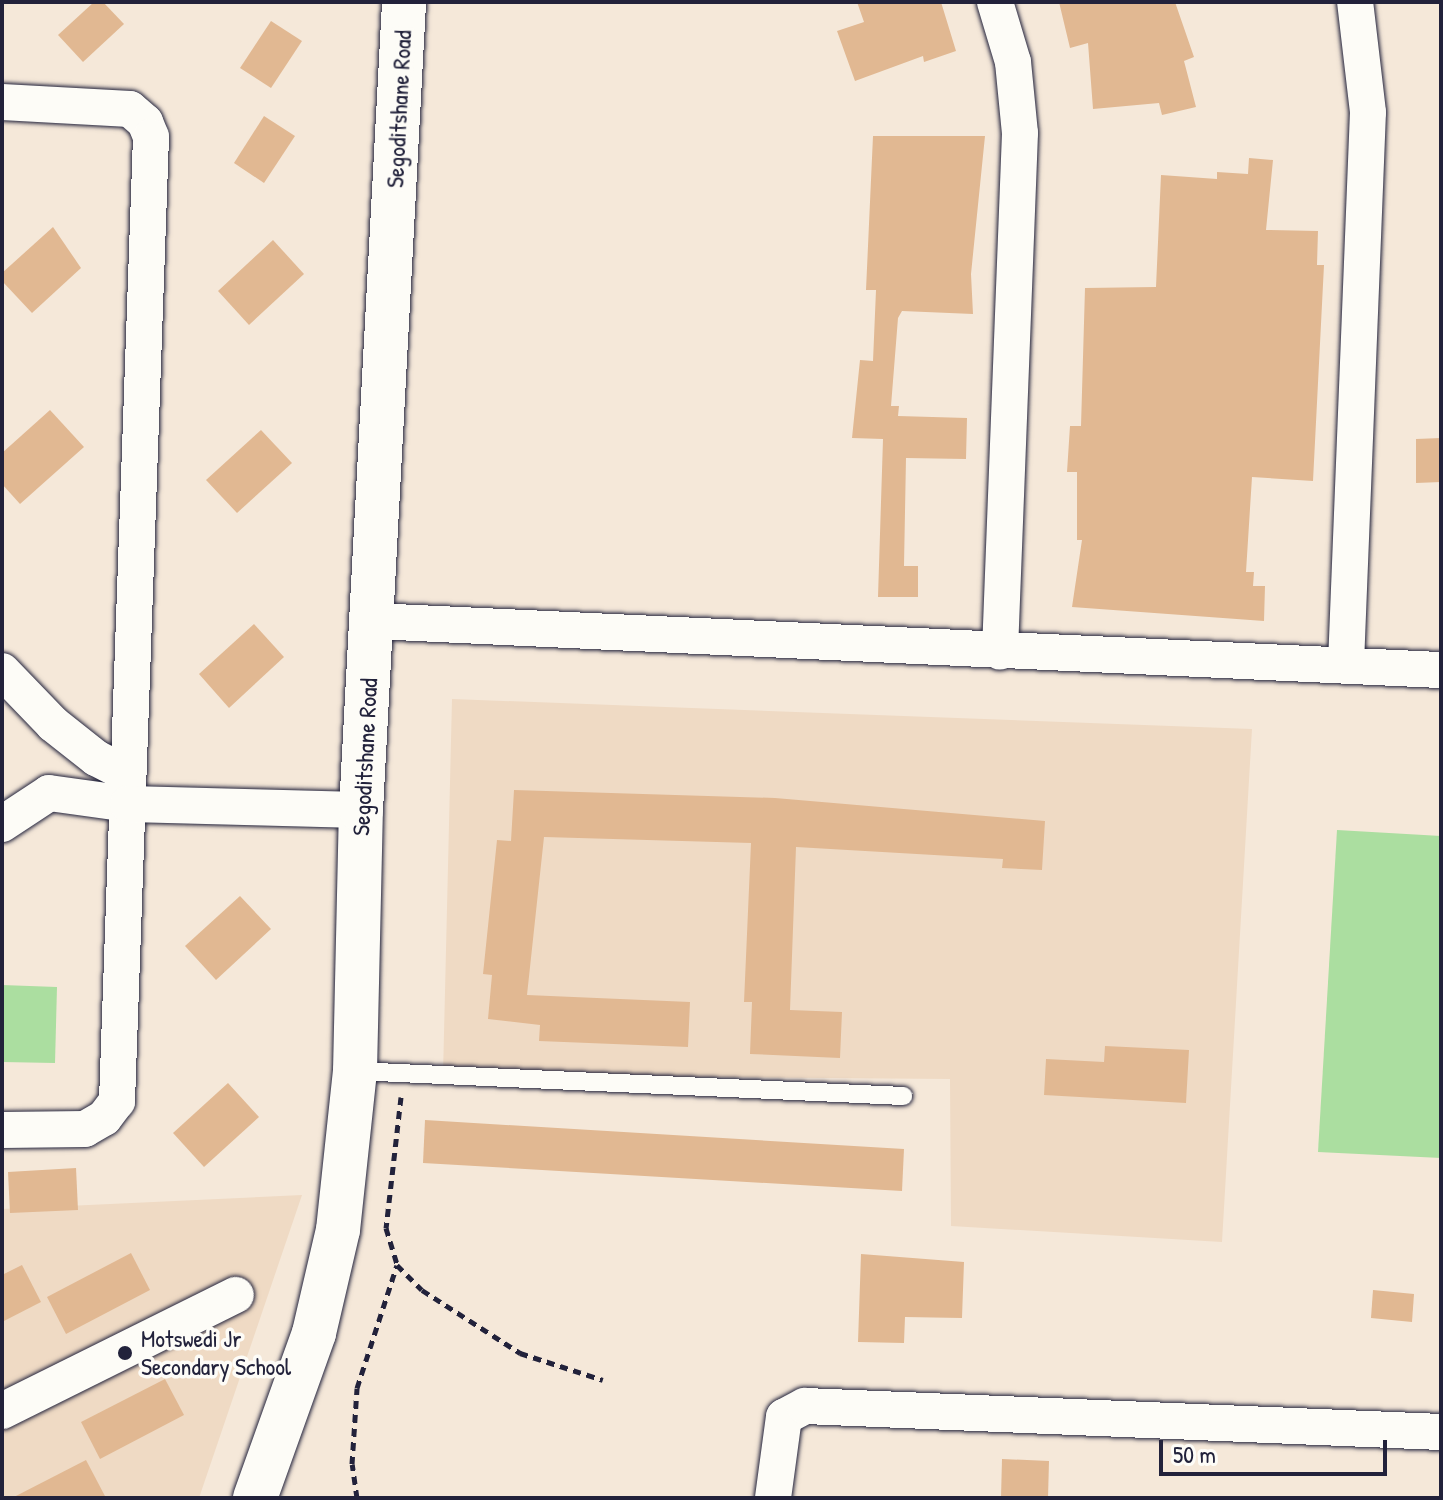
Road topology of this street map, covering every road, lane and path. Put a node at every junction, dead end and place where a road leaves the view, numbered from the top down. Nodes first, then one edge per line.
1 (404, 2) edge
2 (995, 2) edge
3 (1355, 2) edge
4 (2, 102) edge
5 (373, 621) junction
6 (1000, 652) junction
7 (1346, 664) junction
8 (1441, 670) edge
9 (2, 671) edge
10 (128, 789) junction
11 (361, 810) junction
12 (2, 824) edge
13 (355, 1071) junction
14 (404, 1073) junction
15 (903, 1096) dead end
16 (2, 1130) edge
17 (397, 1265) junction
18 (236, 1295) dead end
19 (603, 1380) dead end
20 (2, 1411) edge
21 (1441, 1432) edge
22 (255, 1498) edge
23 (357, 1498) edge
24 (773, 1498) edge

1 - 5 street, Segoditshane Road
2 - 6 street
3 - 7 street
4 - 10 street
5 - 6 street
5 - 11 street, Segoditshane Road
6 - 7 street
7 - 8 street
9 - 10 street
10 - 11 street
10 - 12 street
10 - 16 street
11 - 13 street, Segoditshane Road
13 - 14 lane
13 - 22 street, Segoditshane Road
14 - 15 lane
14 - 17 path
17 - 19 path
17 - 23 path
18 - 20 street
21 - 24 street

